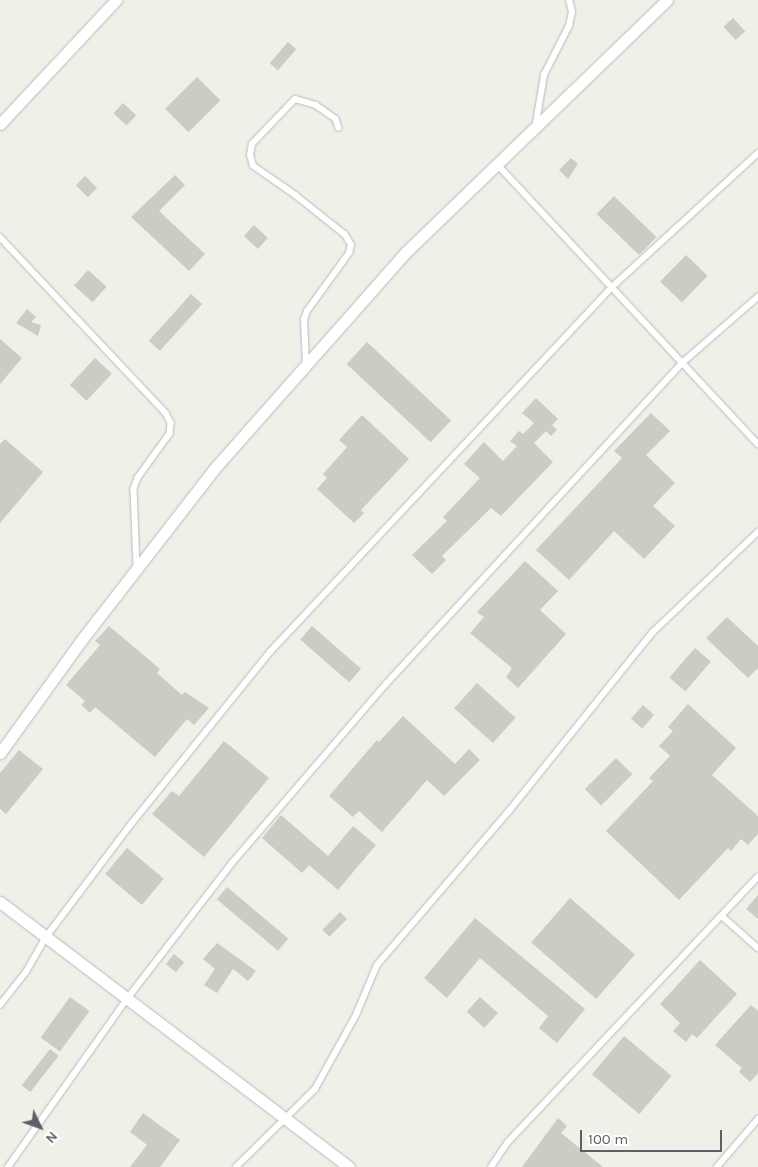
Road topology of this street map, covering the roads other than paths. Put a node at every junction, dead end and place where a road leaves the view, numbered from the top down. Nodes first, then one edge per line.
1 (116, 0) edge
2 (569, 0) edge
3 (668, 0) edge
4 (0, 124) edge
5 (536, 125) junction
6 (339, 128) dead end
7 (758, 153) edge
8 (497, 164) junction
9 (0, 237) edge
10 (612, 287) junction
11 (758, 297) edge
12 (682, 362) junction
13 (306, 364) junction
14 (758, 444) edge
15 (758, 532) edge
16 (137, 571) junction
17 (0, 754) edge
18 (758, 877) edge
19 (0, 902) edge
20 (722, 916) junction
21 (46, 937) junction
22 (758, 948) edge
23 (127, 999) junction
24 (0, 1005) edge
25 (286, 1118) junction
26 (758, 1119) edge
27 (8, 1167) edge
28 (236, 1167) edge
29 (350, 1167) edge
30 (491, 1167) edge
31 (717, 1167) edge

1 - 4 street
2 - 5 lane
3 - 5 street
5 - 8 street
6 - 13 lane
7 - 10 lane
8 - 10 lane
8 - 13 street
9 - 16 lane
10 - 12 lane
10 - 21 lane
11 - 12 lane
12 - 14 lane
12 - 23 lane
13 - 16 street
15 - 25 lane
16 - 17 street
18 - 20 lane
19 - 21 street
20 - 22 lane
20 - 30 lane
21 - 23 street
21 - 24 lane
23 - 25 street
23 - 27 lane
25 - 28 lane
25 - 29 street
26 - 31 lane

